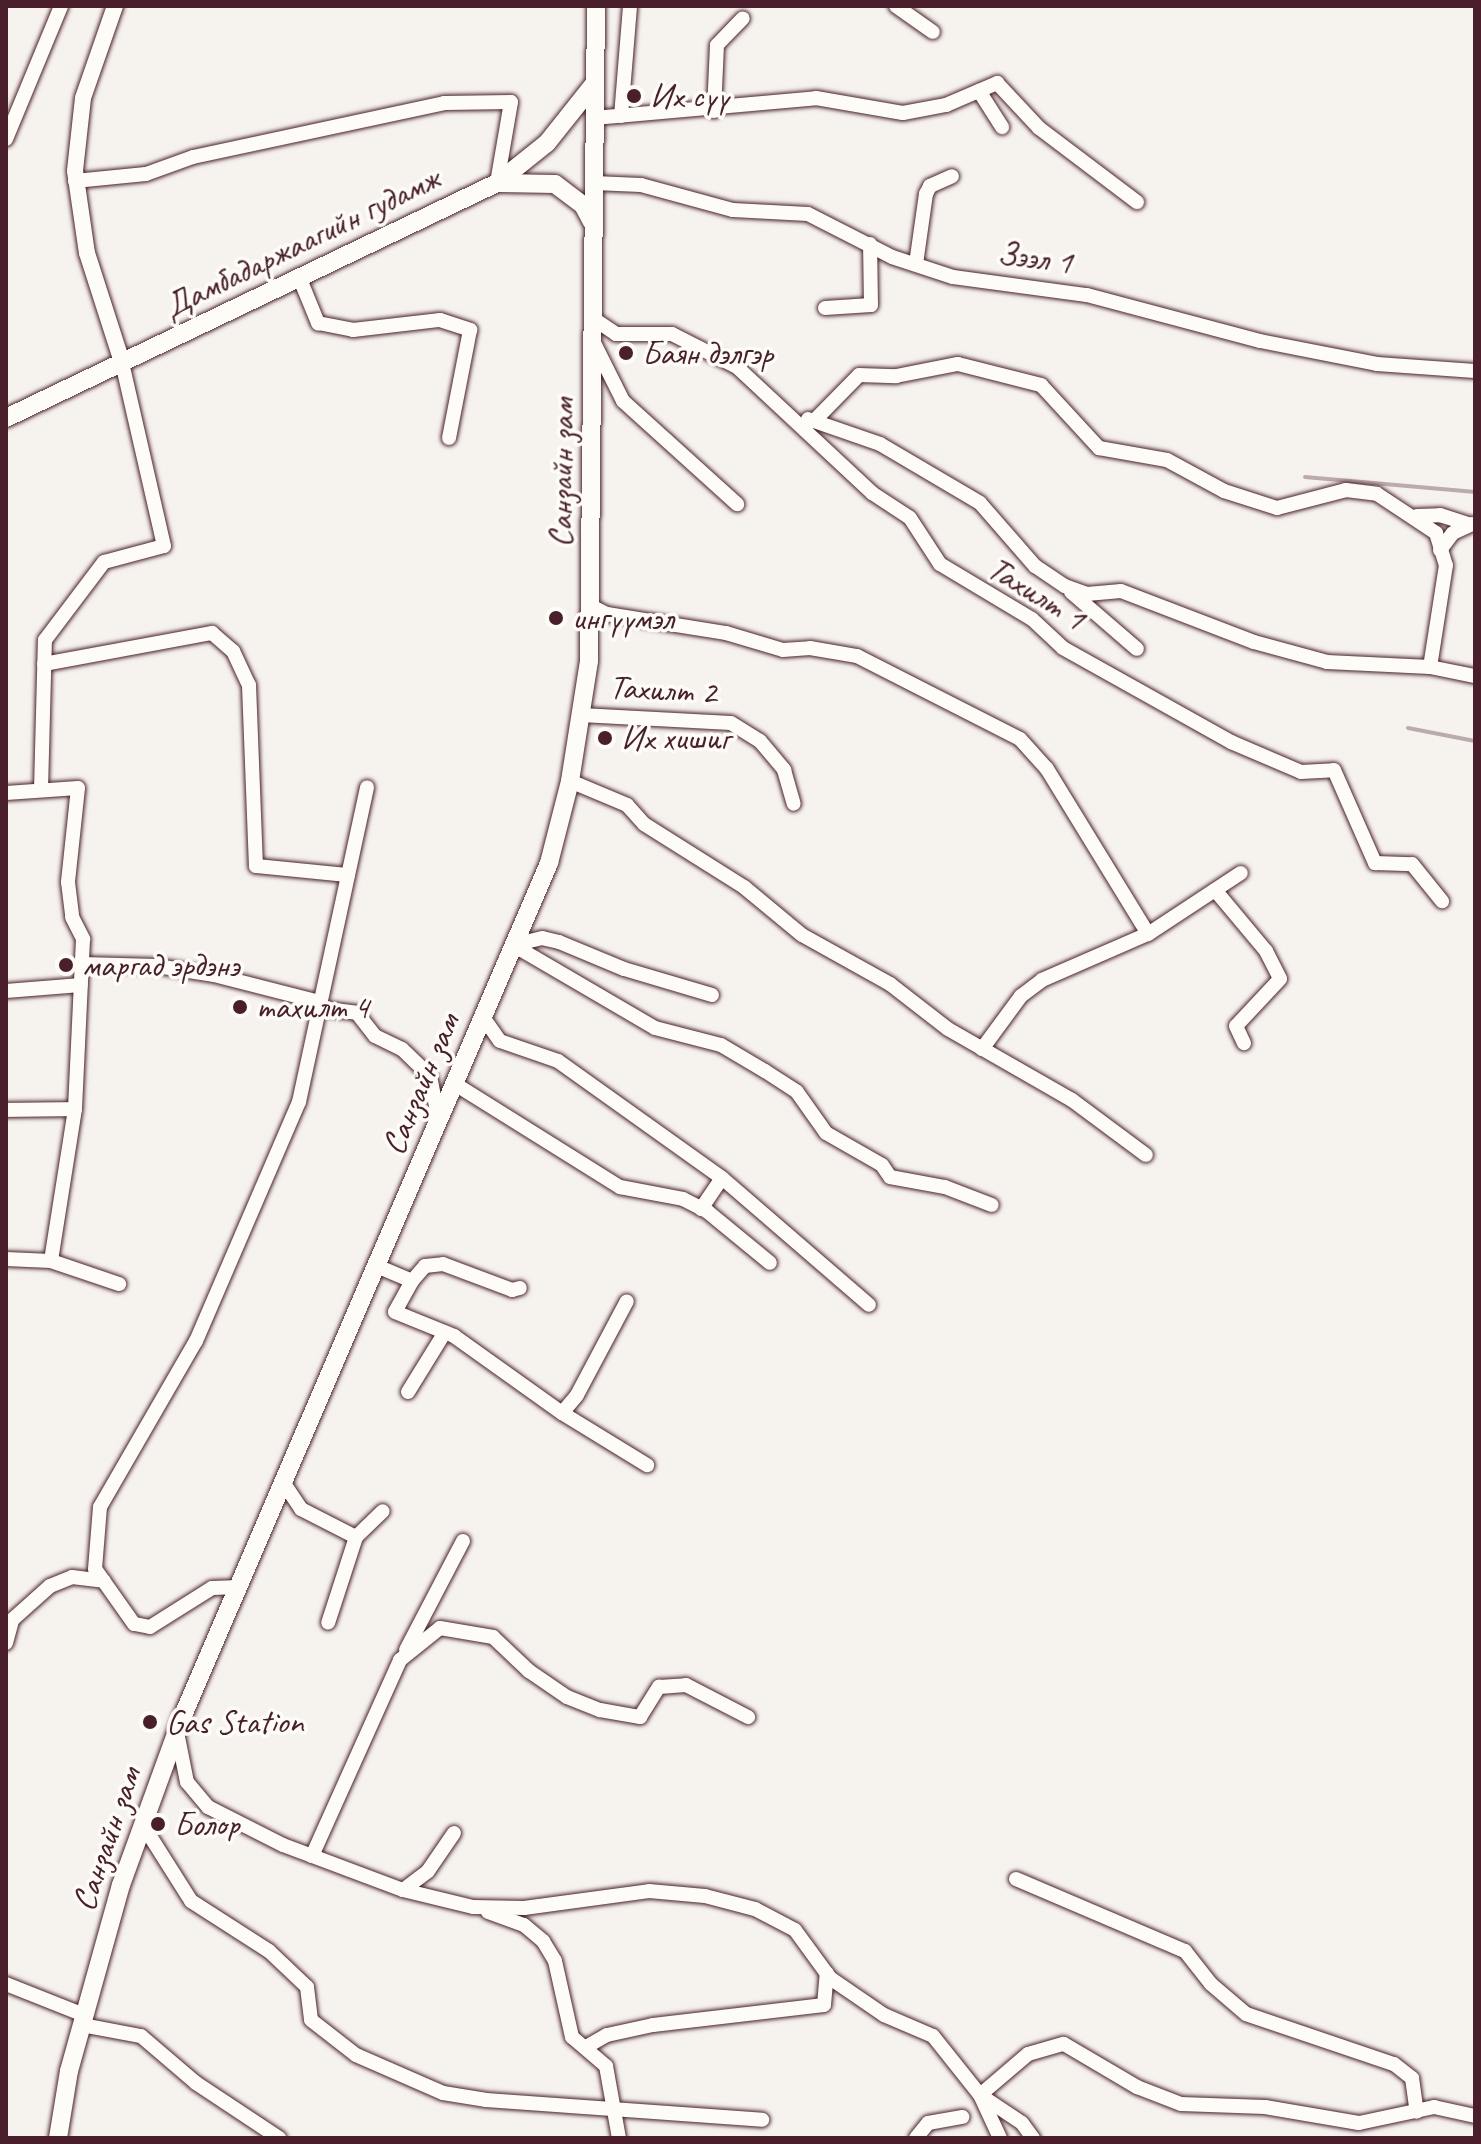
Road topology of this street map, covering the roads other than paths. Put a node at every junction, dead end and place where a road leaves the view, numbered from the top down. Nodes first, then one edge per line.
1 (61, 6) edge
2 (115, 6) edge
3 (596, 6) edge
4 (630, 6) edge
5 (896, 6) edge
6 (743, 18) dead end
7 (933, 32) dead end
8 (594, 84) junction
9 (979, 91) junction
10 (714, 111) junction
11 (621, 116) junction
12 (594, 118) junction
13 (1002, 127) dead end
14 (6, 139) edge
15 (952, 176) dead end
16 (75, 181) junction
17 (497, 183) junction
18 (594, 183) junction
19 (1137, 202) dead end
20 (594, 224) junction
21 (870, 244) junction
22 (916, 264) junction
23 (300, 279) junction
24 (825, 308) dead end
25 (594, 319) junction
26 (594, 342) junction
27 (122, 362) junction
28 (1475, 371) edge
29 (792, 416) junction
30 (6, 418) edge
31 (814, 421) junction
32 (449, 438) dead end
33 (737, 504) dead end
34 (1417, 516) junction
35 (1471, 524) edge
36 (1440, 550) junction
37 (1065, 586) junction
38 (591, 606) junction
39 (1137, 649) dead end
40 (44, 664) junction
41 (1430, 667) junction
42 (1475, 676) edge
43 (581, 715) junction
44 (570, 781) junction
45 (367, 787) dead end
46 (41, 790) junction
47 (6, 793) edge
48 (794, 804) dead end
49 (1241, 873) dead end
50 (348, 875) junction
51 (1215, 890) junction
52 (1442, 901) dead end
53 (1148, 934) junction
54 (513, 945) junction
55 (82, 964) junction
56 (81, 985) junction
57 (6, 991) edge
58 (712, 995) dead end
59 (319, 1005) junction
60 (483, 1017) junction
61 (1244, 1043) dead end
62 (982, 1049) junction
63 (455, 1084) junction
64 (75, 1109) junction
65 (6, 1110) edge
66 (439, 1121) junction
67 (1146, 1155) dead end
68 (722, 1178) junction
69 (992, 1205) dead end
70 (701, 1209) junction
71 (6, 1259) edge
72 (51, 1261) junction
73 (770, 1263) dead end
74 (379, 1267) junction
75 (412, 1281) junction
76 (119, 1284) dead end
77 (520, 1288) dead end
78 (627, 1301) dead end
79 (869, 1305) dead end
80 (445, 1332) junction
81 (408, 1392) dead end
82 (562, 1413) junction
83 (647, 1465) dead end
84 (285, 1485) junction
85 (383, 1511) dead end
86 (356, 1537) junction
87 (463, 1541) dead end
88 (104, 1581) junction
89 (240, 1587) junction
90 (328, 1623) dead end
91 (6, 1643) edge
92 (400, 1660) junction
93 (748, 1717) dead end
94 (177, 1732) junction
95 (143, 1825) junction
96 (454, 1833) dead end
97 (312, 1856) junction
98 (1016, 1879) dead end
99 (403, 1890) junction
100 (473, 1907) junction
101 (827, 1973) junction
102 (6, 1984) edge
103 (83, 2020) junction
104 (586, 2047) junction
105 (980, 2095) junction
106 (615, 2110) junction
107 (1417, 2112) junction
108 (1475, 2116) edge
109 (962, 2117) dead end
110 (762, 2120) dead end
111 (58, 2138) edge
112 (279, 2138) edge
113 (619, 2138) edge
114 (916, 2138) edge
115 (1000, 2138) edge
116 (1033, 2138) edge

1 - 14 street
2 - 16 street
3 - 8 main road, Санзайн зам
4 - 11 street
5 - 7 street
6 - 10 street
8 - 12 main road, Санзайн зам
8 - 17 main road, Дамбадаржаагийн гудамж
9 - 10 street
9 - 13 street
9 - 19 street
10 - 11 street
11 - 12 street
12 - 18 main road, Санзайн зам
15 - 22 street
16 - 17 street
16 - 27 street
17 - 20 main road
17 - 23 main road, Дамбадаржаагийн гудамж
18 - 20 main road, Санзайн зам
18 - 21 street, Зээл 1
20 - 25 main road, Санзайн зам
21 - 22 street, Зээл 1
21 - 24 street
22 - 28 street, Зээл 1
23 - 27 main road, Дамбадаржаагийн гудамж
23 - 32 street
25 - 26 main road, Санзайн зам
25 - 29 street, Тахилт 1
26 - 33 street
26 - 38 main road, Санзайн зам
27 - 30 main road, Дамбадаржаагийн гудамж
27 - 40 street
29 - 31 street
29 - 52 street, Тахилт 1
31 - 34 street
31 - 37 street
34 - 35 street
34 - 36 street
35 - 36 street
36 - 41 street
37 - 39 street
37 - 41 street
38 - 43 main road, Санзайн зам
38 - 53 street
40 - 46 street
40 - 50 street
41 - 42 street
43 - 44 main road, Санзайн зам
43 - 48 street, Тахилт 2
44 - 54 main road, Санзайн зам
44 - 62 street
45 - 50 street
46 - 47 street
46 - 55 street
49 - 51 street
50 - 59 street
51 - 53 street
51 - 61 street
53 - 62 street
54 - 58 street
54 - 60 main road, Санзайн зам
54 - 69 street
55 - 56 street
55 - 59 street
56 - 57 street
56 - 64 street
59 - 66 street
59 - 88 street
60 - 63 main road, Санзайн зам
60 - 68 street
62 - 67 street
63 - 66 main road, Санзайн зам
63 - 70 street
64 - 65 street
64 - 72 street
66 - 74 main road, Санзайн зам
68 - 70 street
68 - 79 street
70 - 73 street
71 - 72 street
72 - 76 street
74 - 75 street
74 - 84 main road, Санзайн зам
75 - 77 street
75 - 80 street
78 - 82 street
80 - 81 street
80 - 82 street
82 - 83 street
84 - 86 street
84 - 89 main road, Санзайн зам
85 - 86 street
86 - 90 street
87 - 92 street
88 - 89 street
88 - 91 street
89 - 94 main road, Санзайн зам
92 - 93 street
92 - 97 street
94 - 95 main road, Санзайн зам
94 - 97 street
95 - 103 main road, Санзайн зам
95 - 106 street
96 - 99 street
97 - 99 street
98 - 107 street
99 - 100 street
100 - 101 street
100 - 104 street
101 - 104 street
101 - 105 street
102 - 103 street
103 - 111 main road, Санзайн зам
103 - 112 street
104 - 106 street
105 - 107 street
105 - 115 street
105 - 116 street
106 - 110 street
106 - 113 street
107 - 108 street
109 - 114 street

